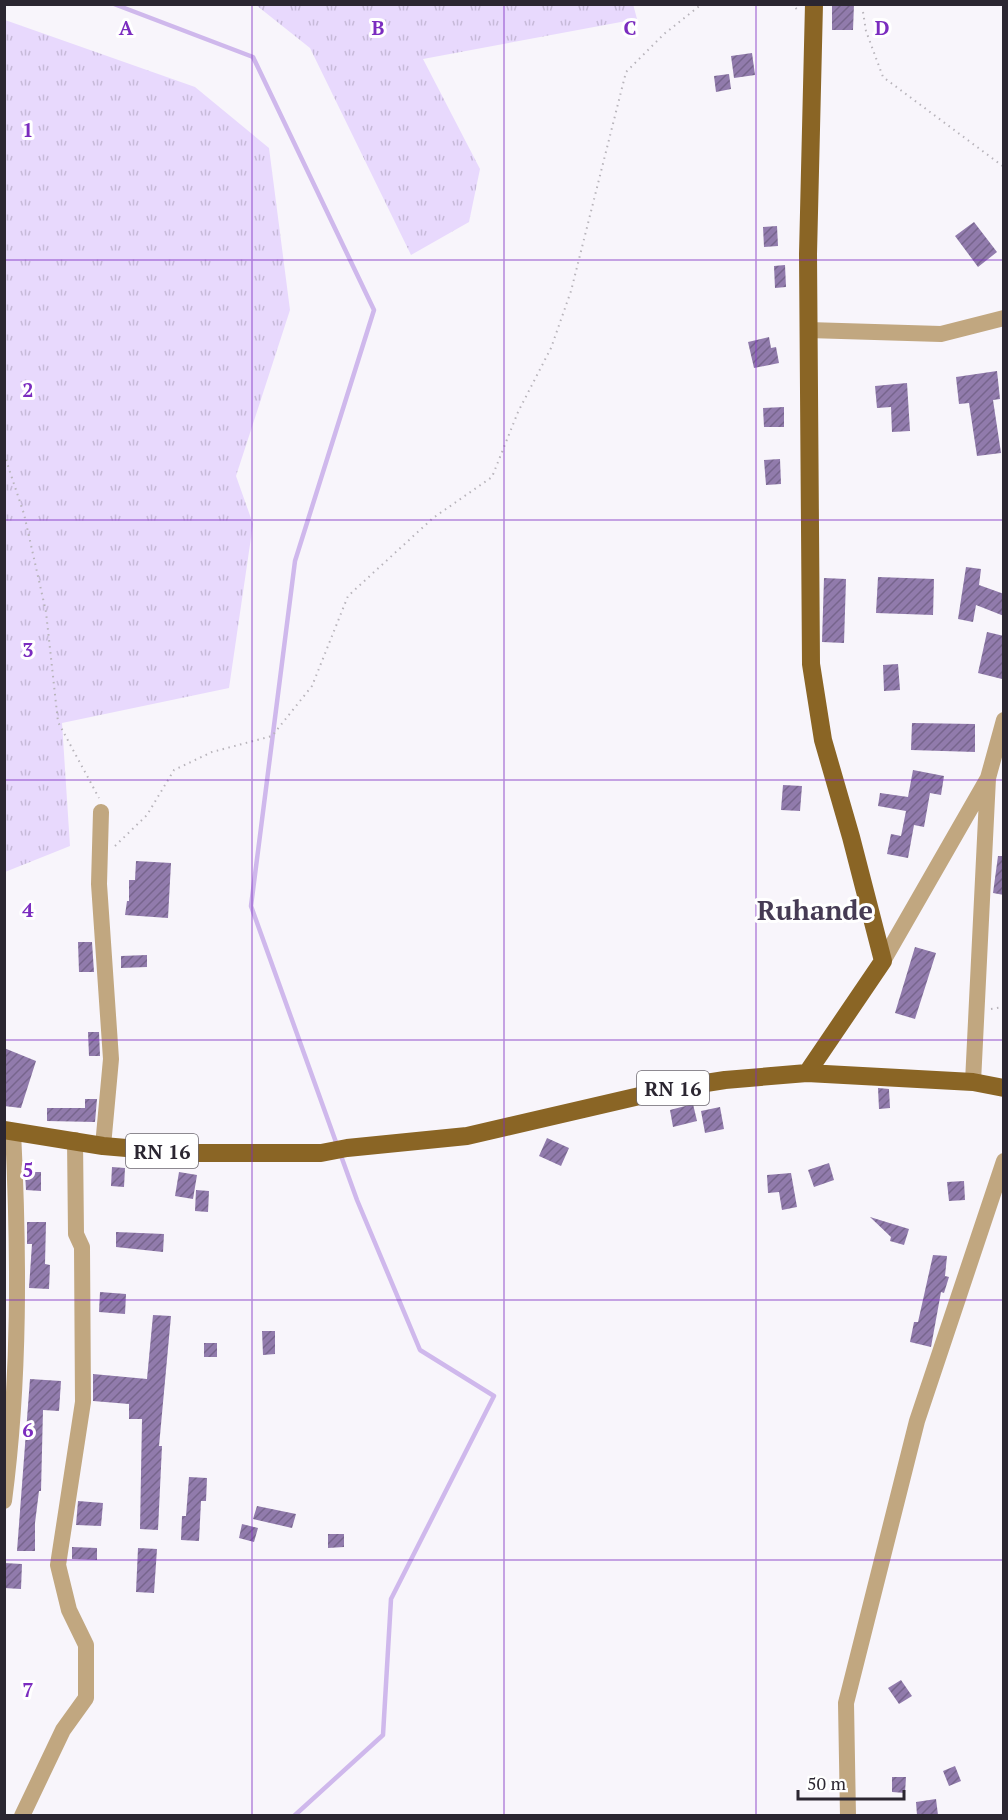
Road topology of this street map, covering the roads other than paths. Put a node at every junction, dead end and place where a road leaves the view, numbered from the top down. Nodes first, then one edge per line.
1 (814, 4) edge
2 (1004, 318) edge
3 (808, 330) junction
4 (1004, 720) edge
5 (988, 778) junction
6 (101, 812) road end
7 (883, 961) junction
8 (807, 1072) junction
9 (973, 1082) junction
10 (1004, 1088) edge
11 (9, 1130) edge
12 (75, 1140) junction
13 (104, 1146) junction
14 (1004, 1161) edge
15 (4, 1501) edge
16 (22, 1815) edge
17 (848, 1815) edge

1 - 3 main road
2 - 3 street
3 - 7 main road
4 - 5 street
5 - 7 street
5 - 9 street
6 - 13 street
7 - 8 main road
8 - 9 main road, RN 16
8 - 13 main road, RN 16
9 - 10 main road, RN 16
11 - 12 main road, RN 16
11 - 15 street
12 - 13 main road, RN 16
12 - 16 street
14 - 17 street

